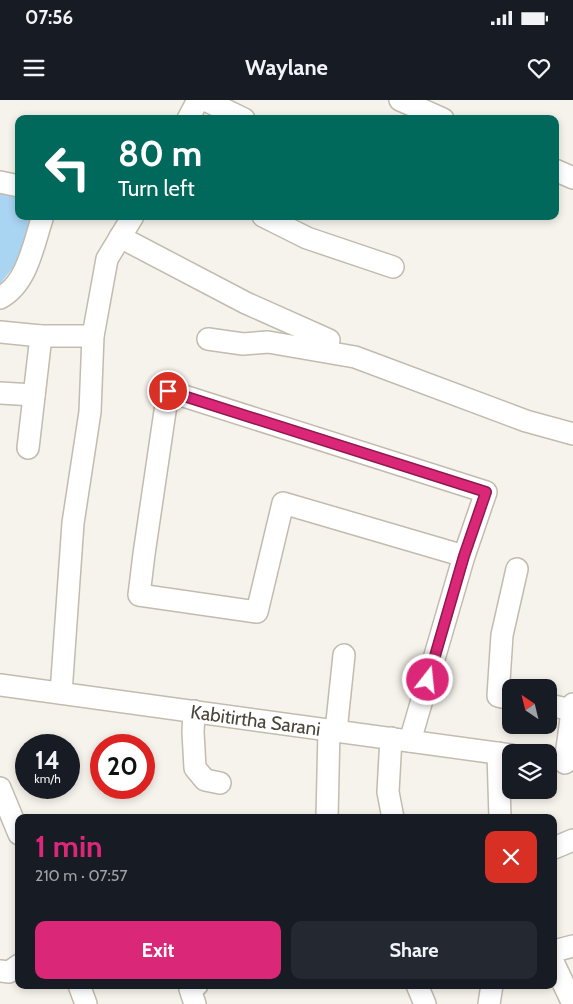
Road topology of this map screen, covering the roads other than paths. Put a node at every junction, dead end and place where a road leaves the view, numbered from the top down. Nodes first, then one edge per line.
1 (198, 100) edge
2 (205, 100) edge
3 (400, 100) edge
4 (190, 115) edge
5 (236, 115) edge
6 (433, 115) edge
7 (559, 172) edge
8 (573, 178) edge
9 (0, 182) edge
10 (15, 185) edge
11 (42, 220) edge
12 (131, 220) edge
13 (271, 220) edge
14 (120, 237) junction
15 (393, 267) dead end
16 (0, 298) edge
17 (0, 332) edge
18 (41, 336) junction
19 (93, 336) junction
20 (208, 339) dead end
21 (329, 340) dead end
22 (0, 393) edge
23 (34, 395) junction
24 (573, 434) edge
25 (28, 448) dead end
26 (464, 556) junction
27 (517, 569) dead end
28 (344, 655) dead end
29 (0, 685) edge
30 (61, 693) junction
31 (502, 697) edge
32 (558, 706) edge
33 (573, 707) edge
34 (194, 711) junction
35 (333, 730) junction
36 (400, 740) junction
37 (502, 754) edge
38 (562, 762) edge
39 (220, 783) dead end
40 (502, 792) edge
41 (2, 798) edge
42 (327, 814) edge
43 (391, 814) edge
44 (500, 814) edge
45 (15, 826) edge
46 (573, 840) edge
47 (557, 847) edge
48 (573, 946) edge
49 (557, 951) edge
50 (15, 968) edge
51 (557, 970) edge
52 (0, 971) edge
53 (80, 989) edge
54 (190, 989) edge
55 (419, 989) edge
56 (491, 989) edge
57 (86, 1004) edge
58 (196, 1004) edge
59 (425, 1004) edge
60 (489, 1004) edge
61 (573, 1004) edge

1 - 4 street
2 - 5 street
3 - 6 street
7 - 8 street
9 - 10 street
11 - 16 street
12 - 14 street
13 - 15 street
14 - 19 street
14 - 21 street
17 - 18 street
18 - 19 street
18 - 23 street
19 - 30 street
20 - 24 street
22 - 23 street
23 - 25 street
26 - 26 street
26 - 36 street
27 - 31 street
28 - 35 street
29 - 30 street, Kabitirtha Sarani
30 - 34 street, Kabitirtha Sarani
32 - 33 street
33 - 38 street
34 - 35 street, Kabitirtha Sarani
34 - 39 street
35 - 36 street, Kabitirtha Sarani
35 - 42 street
36 - 37 street, Kabitirtha Sarani
36 - 43 street
40 - 44 street
41 - 45 street
46 - 47 street
48 - 49 street
50 - 52 street
51 - 61 street
53 - 57 street
54 - 58 street
55 - 59 street
56 - 60 street

